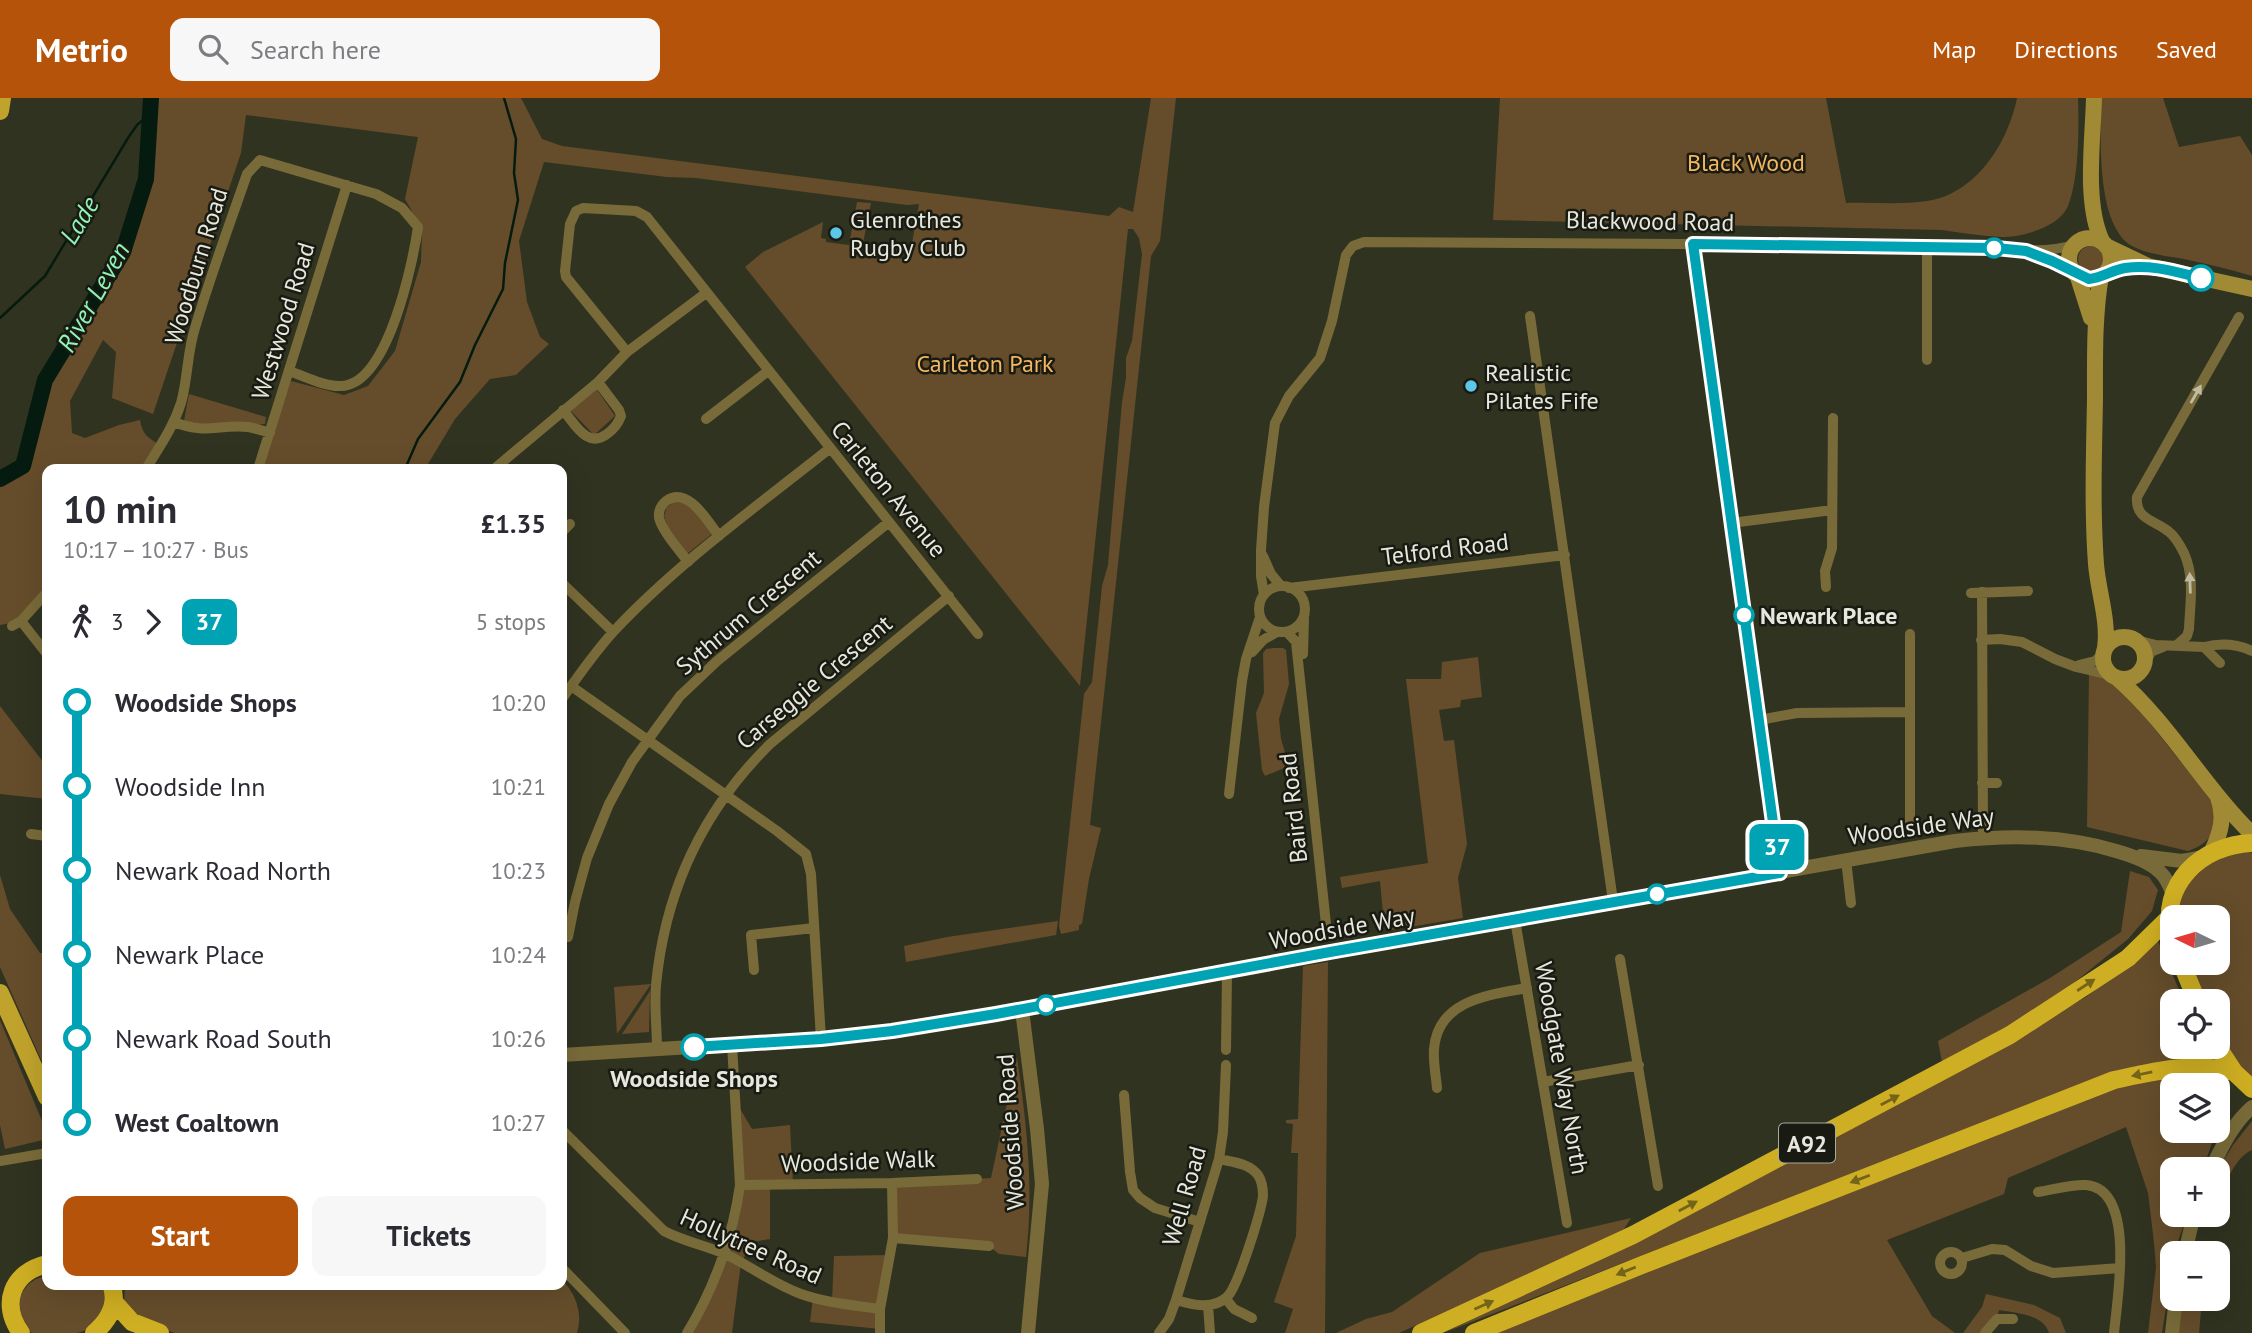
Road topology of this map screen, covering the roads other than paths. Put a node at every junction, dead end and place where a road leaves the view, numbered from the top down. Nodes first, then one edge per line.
1 (2, 98) edge
2 (2094, 98) edge
3 (0, 111) edge
4 (347, 185) junction
5 (2091, 200) junction
6 (2077, 243) junction
7 (1693, 244) junction
8 (2104, 244) junction
9 (1927, 248) junction
10 (2026, 251) junction
11 (2148, 266) junction
12 (2075, 273) junction
13 (2104, 274) junction
14 (2252, 289) edge
15 (706, 293) junction
16 (1530, 316) dead end
17 (2239, 317) dead end
18 (2095, 338) junction
19 (627, 352) junction
20 (1927, 360) dead end
21 (289, 371) junction
22 (768, 371) junction
23 (598, 382) junction
24 (563, 410) junction
25 (1833, 418) dead end
26 (706, 419) dead end
27 (174, 422) junction
28 (270, 433) junction
29 (829, 449) junction
30 (149, 464) edge
31 (260, 464) edge
32 (500, 464) edge
33 (1832, 510) junction
34 (889, 522) junction
35 (1731, 523) junction
36 (719, 536) junction
37 (1261, 550) junction
38 (1565, 555) junction
39 (688, 562) junction
40 (1331, 584) junction
41 (1285, 587) junction
42 (1826, 587) dead end
43 (567, 588) edge
44 (2028, 591) dead end
45 (1264, 595) junction
46 (949, 596) junction
47 (42, 597) edge
48 (2103, 609) junction
49 (1304, 610) junction
50 (1260, 617) junction
51 (613, 632) junction
52 (1282, 632) junction
53 (978, 634) dead end
54 (1910, 634) dead end
55 (2129, 638) junction
56 (1981, 640) junction
57 (2171, 646) junction
58 (2204, 647) junction
59 (42, 649) edge
60 (2104, 651) junction
61 (2252, 651) edge
62 (1246, 659) junction
63 (2220, 663) dead end
64 (2069, 665) junction
65 (2143, 667) junction
66 (2114, 676) junction
67 (570, 686) junction
68 (1301, 687) junction
69 (567, 691) edge
70 (2149, 709) junction
71 (1909, 712) junction
72 (1759, 720) junction
73 (648, 740) junction
74 (1982, 783) junction
75 (1997, 783) dead end
76 (725, 794) junction
77 (1229, 794) dead end
78 (2217, 794) junction
79 (1910, 825) dead end
80 (31, 834) dead end
81 (2252, 834) edge
82 (42, 835) edge
83 (1983, 838) junction
84 (2252, 843) edge
85 (2126, 854) junction
86 (2208, 854) junction
87 (1846, 860) junction
88 (1780, 873) junction
89 (2173, 895) junction
90 (1613, 901) junction
91 (1851, 904) dead end
92 (2171, 905) edge
93 (1515, 920) junction
94 (1326, 924) dead end
95 (2160, 926) edge
96 (814, 928) junction
97 (568, 937) dead end
98 (1620, 958) dead end
99 (754, 970) dead end
100 (1227, 972) junction
101 (1527, 988) junction
102 (0, 993) edge
103 (1022, 1010) junction
104 (821, 1039) junction
105 (732, 1044) junction
106 (657, 1049) junction
107 (1226, 1050) dead end
108 (567, 1055) edge
109 (2227, 1059) edge
110 (1226, 1065) dead end
111 (1639, 1065) junction
112 (2242, 1080) edge
113 (1543, 1082) junction
114 (42, 1086) edge
115 (1437, 1088) dead end
116 (1124, 1095) dead end
117 (2247, 1112) edge
118 (567, 1135) edge
119 (42, 1154) edge
120 (2217, 1157) edge
121 (1219, 1159) junction
122 (0, 1161) edge
123 (977, 1179) dead end
124 (892, 1183) junction
125 (740, 1185) junction
126 (1658, 1186) dead end
127 (2038, 1192) dead end
128 (1200, 1222) junction
129 (1567, 1223) dead end
130 (893, 1238) junction
131 (989, 1246) dead end
132 (723, 1253) junction
133 (1962, 1258) dead end
134 (2120, 1268) junction
135 (33, 1270) edge
136 (567, 1273) edge
137 (0, 1281) edge
138 (115, 1291) edge
139 (1226, 1299) junction
140 (1176, 1300) junction
141 (1208, 1305) junction
142 (880, 1309) junction
143 (2175, 1311) edge
144 (1252, 1318) dead end
145 (2013, 1319) dead end
146 (11, 1325) edge
147 (94, 1333) edge
148 (160, 1333) edge
149 (625, 1333) edge
150 (687, 1333) edge
151 (880, 1333) edge
152 (1028, 1333) edge
153 (1159, 1333) edge
154 (1210, 1333) edge
155 (1421, 1333) edge
156 (1474, 1333) edge
157 (1985, 1333) edge
158 (2114, 1333) edge
159 (2172, 1333) edge

1 - 3 main road
2 - 5 main road
4 - 21 street, Westwood Road
4 - 21 street
4 - 27 street, Woodburn Road
5 - 6 main road
5 - 8 main road
6 - 8 main road
6 - 10 street, Blackwood Road
6 - 12 main road
7 - 9 street, Blackwood Road
7 - 35 street
7 - 37 street, Blackwood Road
8 - 11 main road
8 - 13 main road
9 - 10 street, Blackwood Road
9 - 20 street
10 - 12 street, Blackwood Road
11 - 13 main road
11 - 14 main road
12 - 13 main road
12 - 18 main road
13 - 18 main road
15 - 19 street
15 - 19 street, Carleton Avenue
15 - 22 street, Carleton Avenue
16 - 38 street
57 -> 17 street
18 - 48 main road
19 - 23 street
21 - 28 street, Westwood Road
22 - 26 street
22 - 29 street, Carleton Avenue
23 - 24 street
23 - 24 street
24 - 32 street
25 - 33 street
27 - 28 street
27 - 30 street, Woodburn Road
28 - 31 street, Westwood Road
29 - 34 street, Carleton Avenue
29 - 36 street
33 - 35 street
33 - 42 street
34 - 46 street, Carleton Avenue
34 - 73 street, Sythrum Crescent
35 - 72 street
36 - 39 street
36 - 39 street
37 - 41 street
37 - 45 street
38 - 40 street, Telford Road
38 - 90 street
39 - 51 street
40 - 41 street, Telford Road
40 - 49 street
41 - 45 street
41 - 49 street
43 - 51 street
44 - 56 street
45 - 50 street
46 - 53 street, Carleton Avenue
46 - 76 street, Carseggie Crescent
47 - 59 street
48 - 55 main road
48 - 60 main road
49 - 52 street
49 - 68 street, Baird Road
50 - 52 street
50 - 62 street
51 - 67 street
52 - 62 street
52 - 68 street, Baird Road
54 - 71 street
55 - 57 street
55 - 60 main road
55 - 65 main road
56 - 64 street
56 - 74 street
57 - 58 street
57 - 65 street
58 - 61 street
58 - 63 street
60 - 64 street
60 - 66 main road
62 - 77 street
64 - 66 street
65 - 66 main road
65 - 70 main road
66 - 70 main road
67 - 69 street
67 - 73 street
68 - 94 street, Baird Road
70 - 78 main road
71 - 72 street
71 - 79 street
72 - 88 street
73 - 76 street
73 - 97 street, Sythrum Crescent
74 - 75 street
74 - 83 street
76 - 96 street
76 - 106 street, Carseggie Crescent
78 - 81 main road
78 - 86 main road
80 - 82 street
83 - 85 street, Woodside Way
83 - 87 street, Woodside Way
84 - 86 highway
85 - 86 street, Woodside Way
85 - 89 street, Woodside Way
86 - 89 highway
87 - 88 street, Woodside Way
87 - 91 street
88 - 90 street, Woodside Way
89 - 92 highway
90 - 93 street, Woodside Way
93 - 100 street, Woodside Way
93 - 101 street, Woodgate Way North
155 -> 95 highway, A92
96 - 99 street
96 - 104 street
98 - 111 street
100 - 103 street, Woodside Way
100 - 107 street
101 - 113 street, Woodgate Way North
101 - 115 street
102 - 114 main road
103 - 104 street, Woodside Way
103 - 152 street, Woodside Road
104 - 105 street, Woodside Way
105 - 106 street, Woodside Way
105 - 125 street
106 - 108 street, Woodside Way
109 - 112 highway
110 - 121 street, Well Road
111 - 113 street
111 - 126 street
112 - 117 street
112 -> 156 highway, A92
113 - 129 street, Woodgate Way North
116 - 128 street
117 - 120 street
118 - 132 street, Hollytree Road
119 - 122 street
121 - 128 street, Well Road
121 - 139 street
123 - 124 street, Woodside Walk
124 - 125 street, Woodside Walk
124 - 130 street
125 - 132 street
127 - 134 street
128 - 140 street, Well Road
130 - 131 street
130 - 142 street
132 - 142 street, Hollytree Road
132 - 150 street
133 - 134 street
134 - 158 street
135 - 137 highway
135 - 146 highway
136 - 149 street
138 - 147 highway
138 - 148 highway
139 - 141 street
139 - 144 street
140 - 141 street
140 - 153 street, Well Road
141 - 154 street
142 - 151 street
143 - 159 street
145 - 157 street

